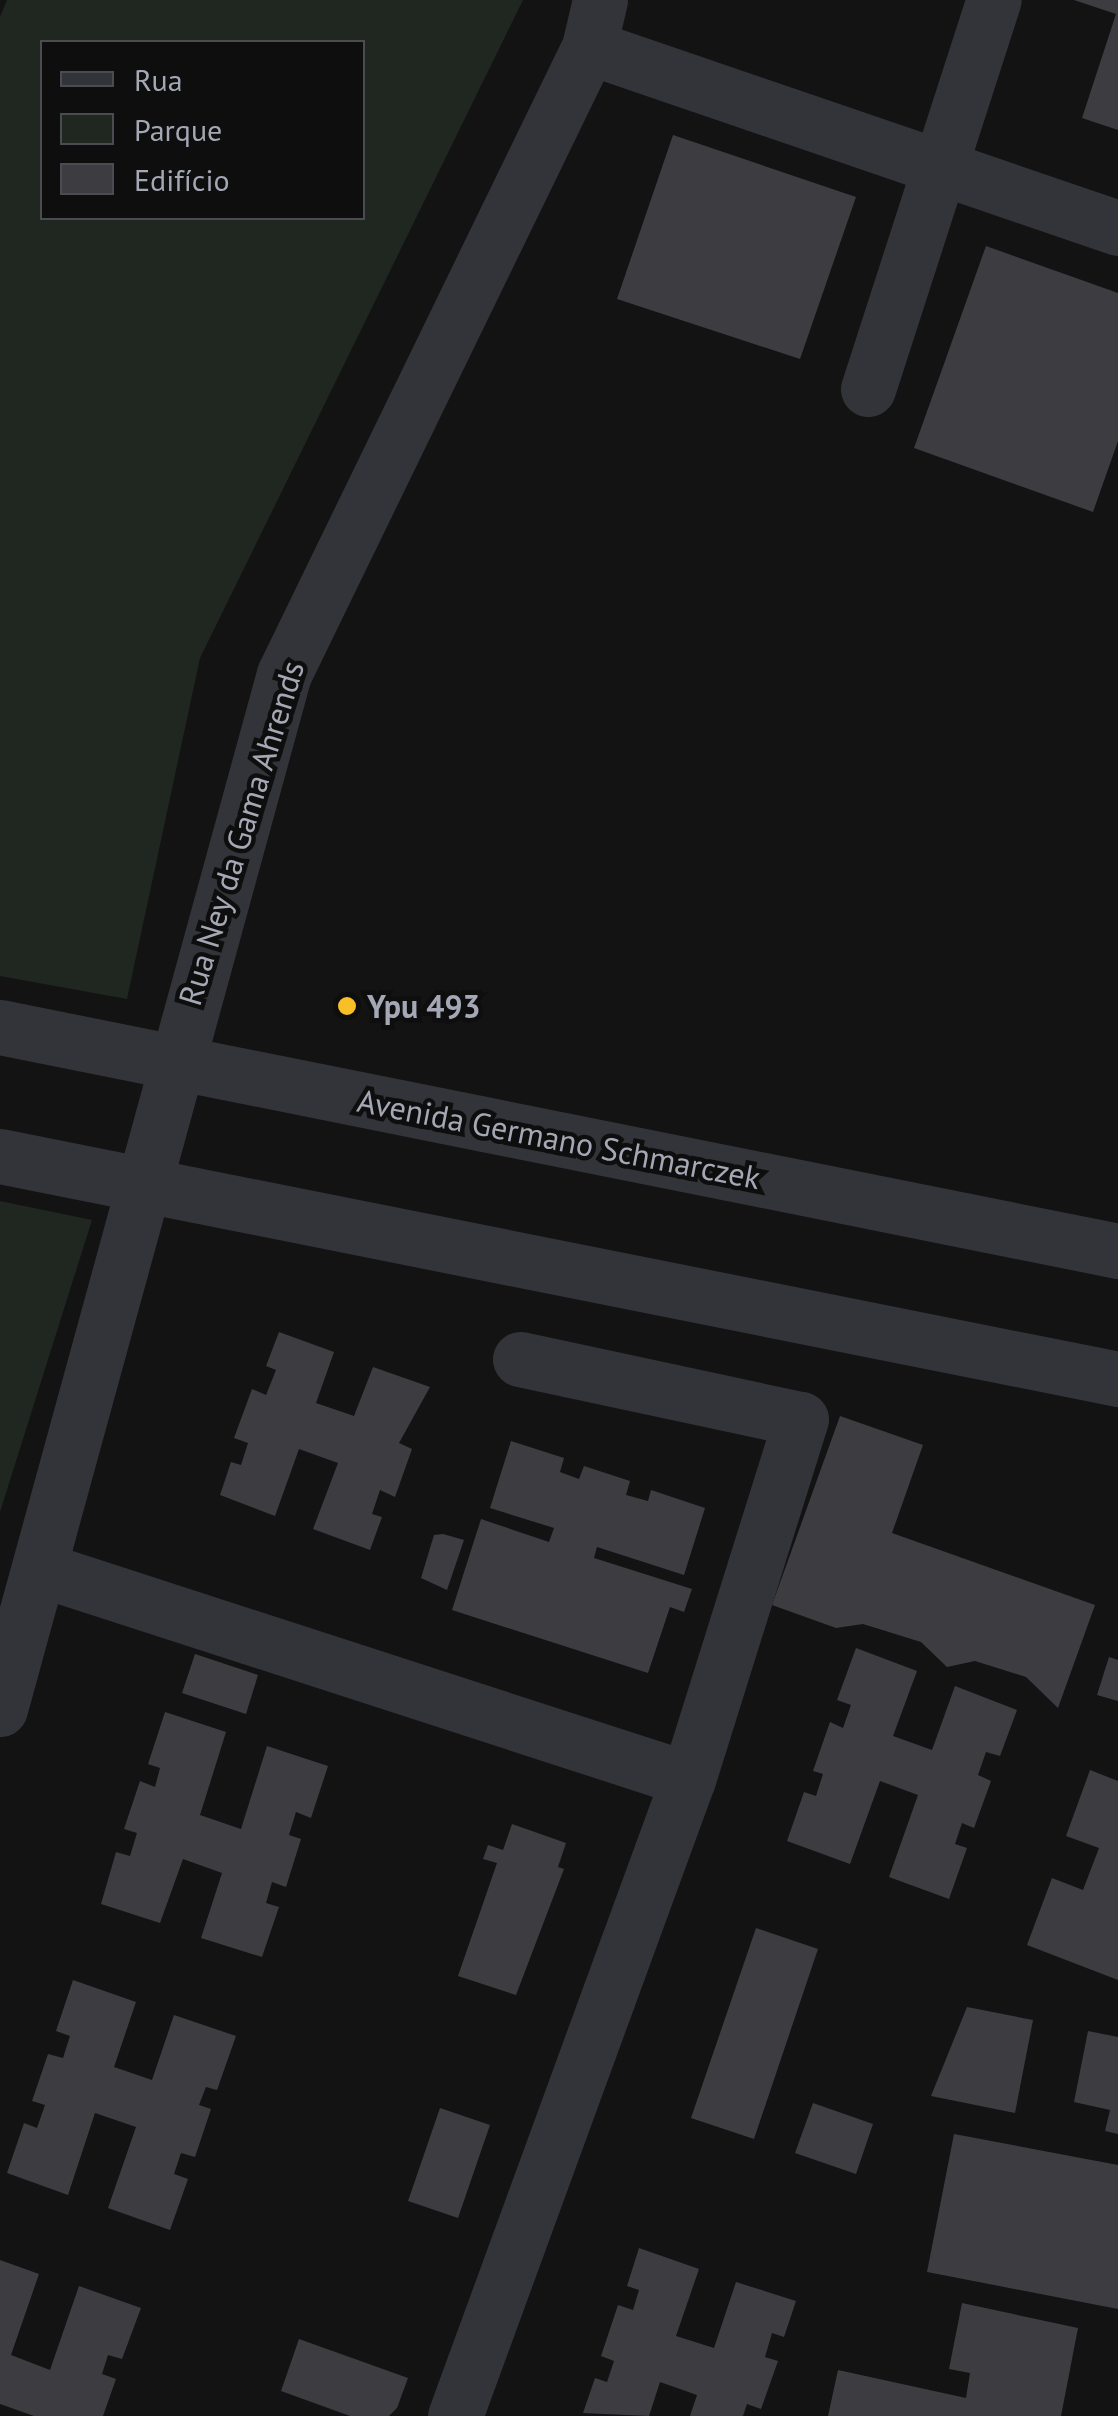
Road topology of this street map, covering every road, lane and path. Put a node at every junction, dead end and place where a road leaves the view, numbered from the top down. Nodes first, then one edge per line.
1 (994, 0) edge
2 (594, 23) edge
3 (939, 166) junction
4 (1118, 228) edge
5 (868, 390) dead end
6 (0, 1027) edge
7 (173, 1061) junction
8 (0, 1156) edge
9 (150, 1186) junction
10 (1118, 1251) edge
11 (520, 1359) dead end
12 (1118, 1379) edge
13 (40, 1569) junction
14 (0, 1709) edge
15 (688, 1779) junction
16 (455, 2416) edge

1 - 3 street
2 - 3 street
2 - 7 street, Rua Ney da Gama Ahrends
3 - 4 street
3 - 5 street
6 - 7 street, Avenida Germano Schmarczek
7 - 9 street, Rua Ney da Gama Ahrends
7 - 10 street, Avenida Germano Schmarczek
8 - 9 street
9 - 12 street
9 - 13 street, Rua Ney da Gama Ahrends
11 - 15 street
13 - 14 street, Rua Ney da Gama Ahrends
13 - 15 street
15 - 16 street

